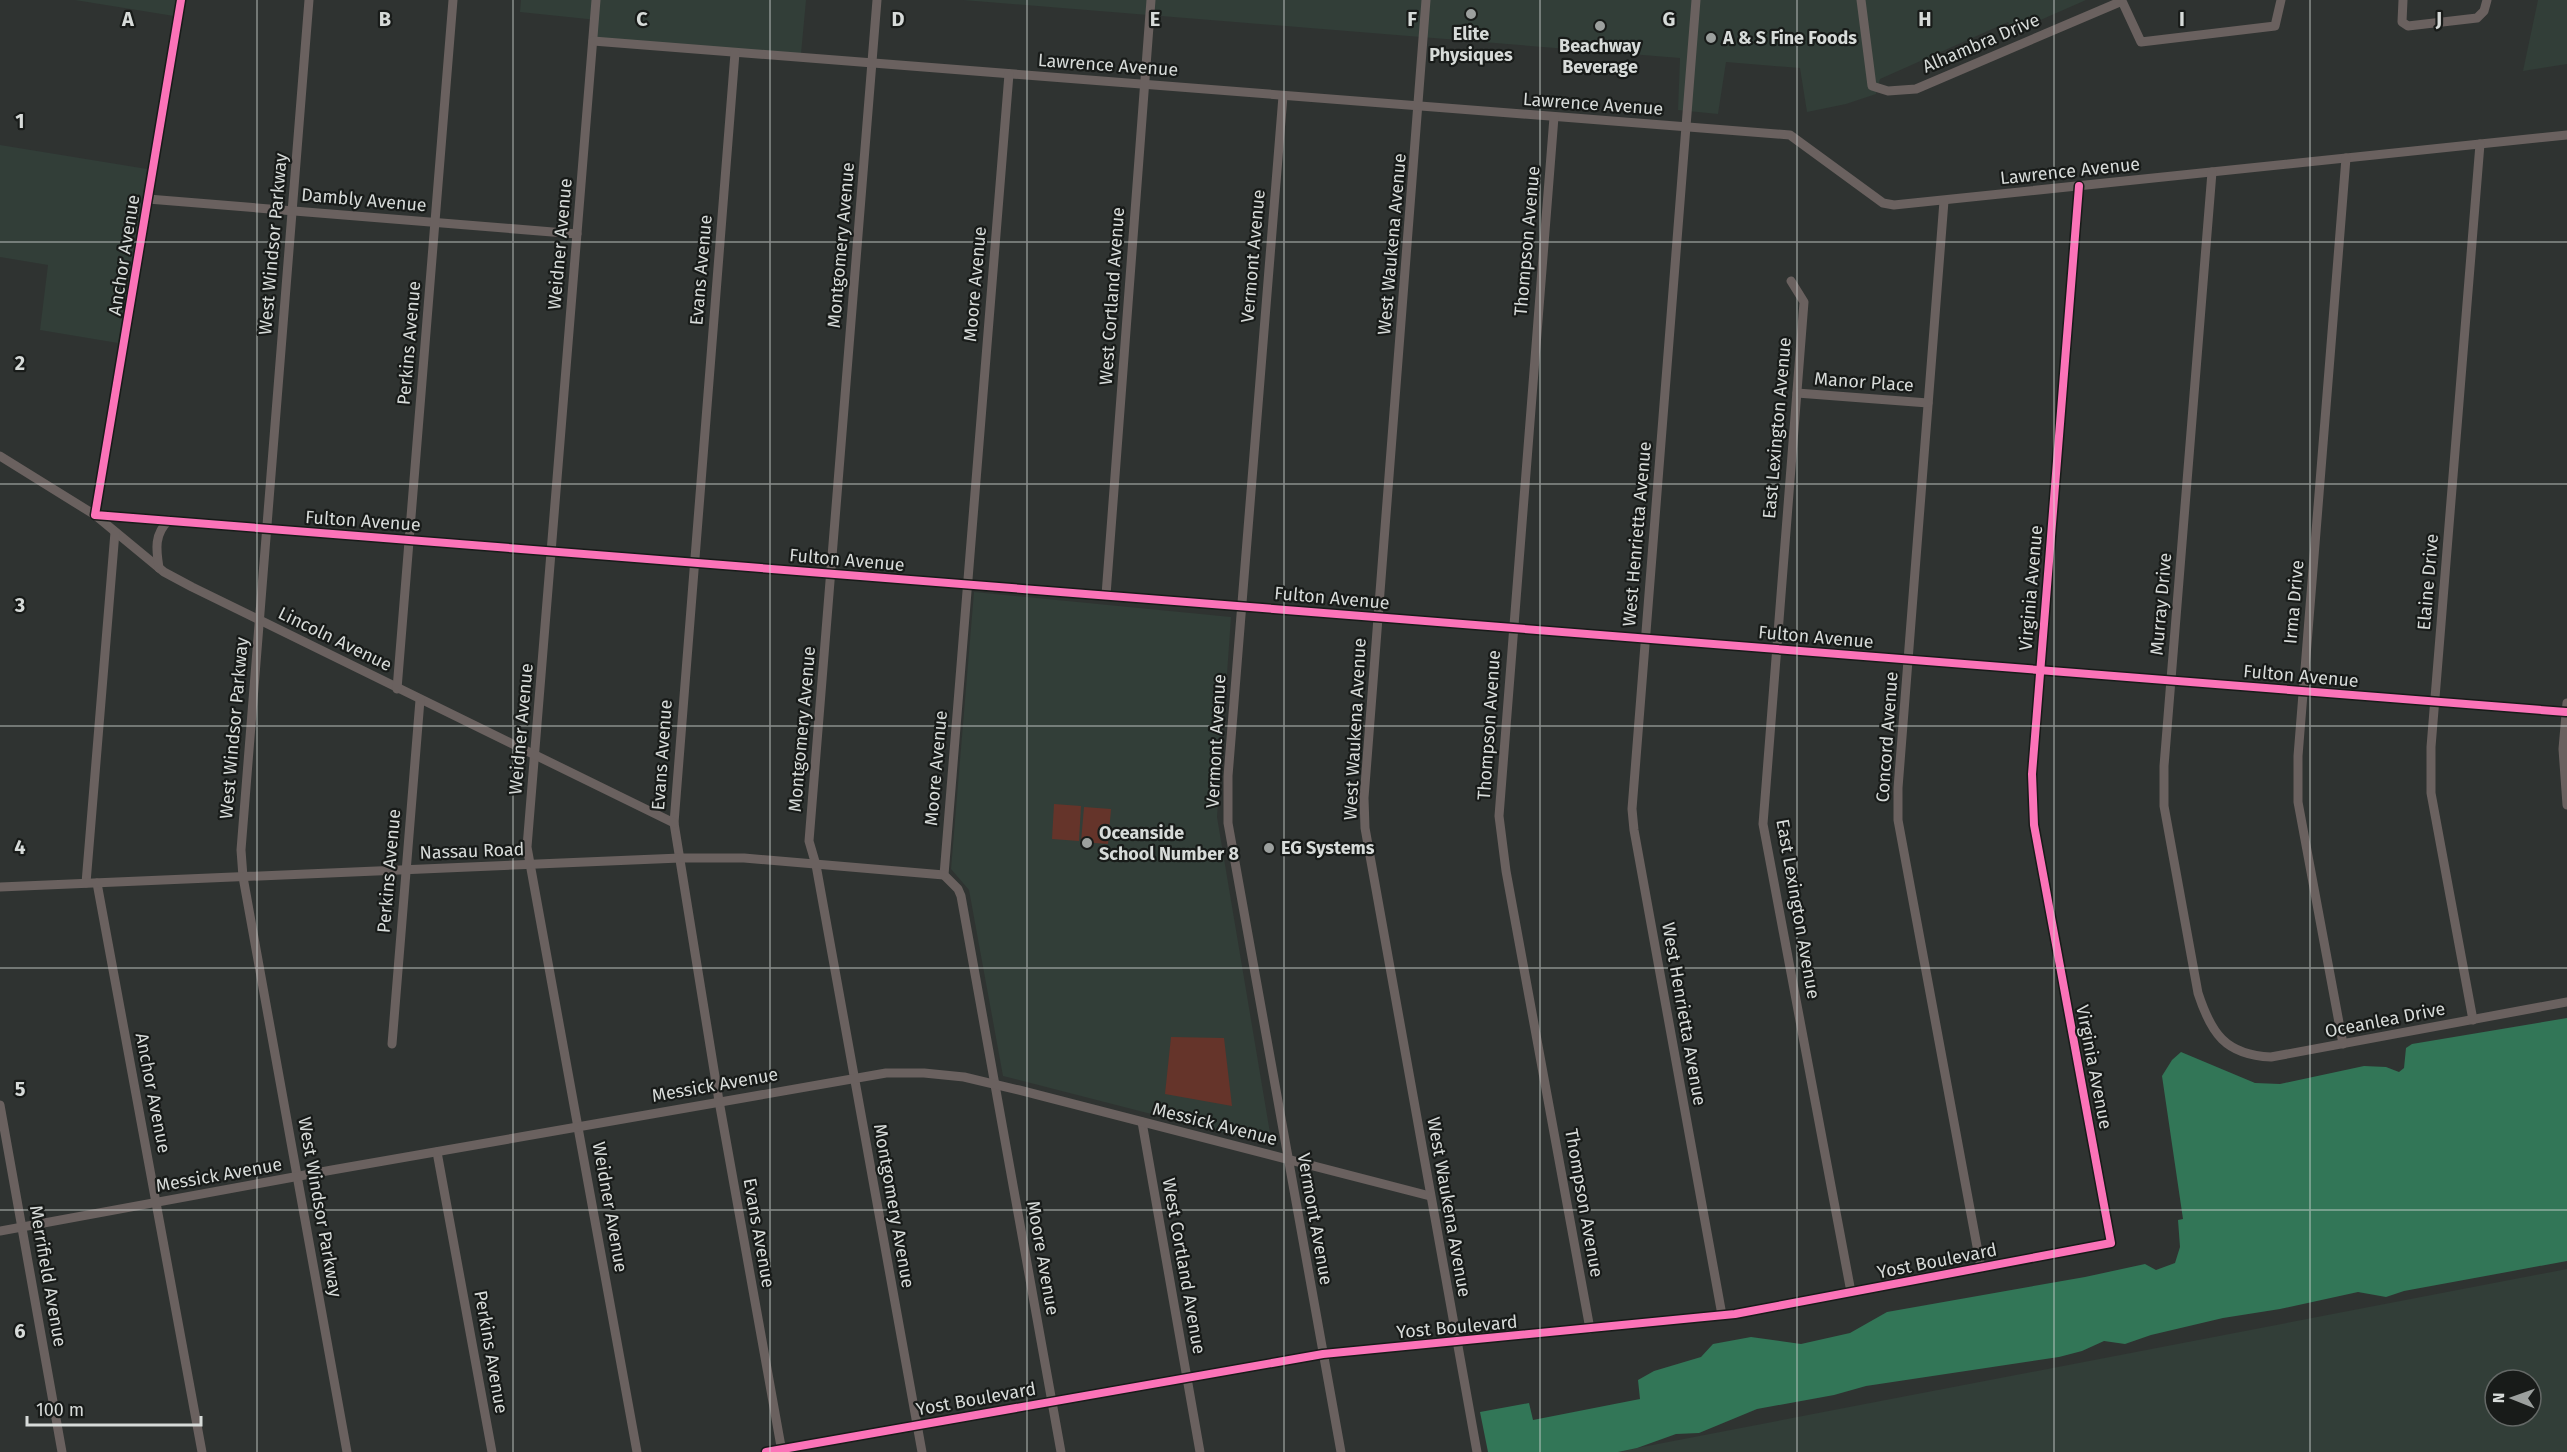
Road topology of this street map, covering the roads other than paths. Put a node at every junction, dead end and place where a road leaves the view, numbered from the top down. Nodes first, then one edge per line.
1 (181, 0) edge
2 (309, 0) edge
3 (453, 0) edge
4 (596, 0) edge
5 (877, 0) edge
6 (1151, 0) edge
7 (1426, 0) edge
8 (1696, 0) edge
9 (1861, 0) edge
10 (2281, 0) edge
11 (2403, 0) edge
12 (2487, 0) edge
13 (593, 41) junction
14 (735, 52) junction
15 (872, 63) junction
16 (1009, 74) junction
17 (1144, 85) junction
18 (1283, 96) junction
19 (1419, 107) junction
20 (1554, 117) junction
21 (1686, 127) junction
22 (2567, 135) edge
23 (2480, 144) junction
24 (2346, 158) junction
25 (2212, 172) junction
26 (2079, 186) junction
27 (148, 199) junction
28 (1944, 201) junction
29 (293, 211) junction
30 (435, 222) junction
31 (577, 234) junction
32 (1791, 281) dead end
33 (1797, 393) junction
34 (1928, 403) junction
35 (0, 456) edge
36 (95, 515) junction
37 (170, 520) junction
38 (267, 527) junction
39 (115, 532) junction
40 (409, 539) junction
41 (552, 550) junction
42 (694, 562) junction
43 (159, 568) junction
44 (831, 573) junction
45 (968, 585) junction
46 (1106, 595) junction
47 (1242, 606) junction
48 (1378, 617) junction
49 (259, 620) junction
50 (1513, 627) junction
51 (1645, 638) junction
52 (1776, 649) junction
53 (1908, 659) junction
54 (2040, 670) junction
55 (2171, 680) junction
56 (397, 688) junction
57 (2303, 691) junction
58 (420, 700) junction
59 (2435, 702) junction
60 (2567, 703) edge
61 (2566, 712) edge
62 (535, 756) junction
63 (2567, 805) edge
64 (674, 823) junction
65 (680, 858) junction
66 (530, 865) junction
67 (816, 865) junction
68 (406, 870) junction
69 (944, 875) junction
70 (243, 877) junction
71 (86, 883) junction
72 (97, 883) junction
73 (0, 887) edge
74 (2567, 1002) edge
75 (2473, 1020) junction
76 (2215, 1033) joint
77 (392, 1044) dead end
78 (2343, 1044) junction
79 (854, 1077) junction
80 (995, 1085) junction
81 (719, 1101) junction
82 (0, 1105) edge
83 (1142, 1122) junction
84 (579, 1126) junction
85 (437, 1152) junction
86 (1288, 1159) junction
87 (298, 1177) junction
88 (1430, 1196) junction
89 (2103, 1202) joint
90 (157, 1203) junction
91 (22, 1227) junction
92 (0, 1232) edge
93 (1981, 1268) junction
94 (1851, 1292) junction
95 (1722, 1315) junction
96 (1590, 1329) junction
97 (1457, 1342) junction
98 (1323, 1354) junction
99 (1188, 1377) junction
100 (1052, 1401) junction
101 (917, 1425) junction
102 (782, 1451) edge
103 (62, 1452) edge
104 (202, 1452) edge
105 (347, 1452) edge
106 (492, 1452) edge
107 (637, 1452) edge
108 (766, 1452) edge
109 (922, 1452) edge
110 (1061, 1452) edge
111 (1200, 1452) edge
112 (1341, 1452) edge
113 (1477, 1452) edge

1 - 27 street, Anchor Avenue
2 - 29 street, West Windsor Parkway
3 - 30 street, Perkins Avenue
4 - 13 street, Weidner Avenue
5 - 15 street, Montgomery Avenue
6 - 17 street, West Cortland Avenue
7 - 19 street, West Waukena Avenue
8 - 21 street, West Henrietta Avenue
9 - 10 street, Alhambra Drive
11 - 12 street
13 - 14 street, Lawrence Avenue
13 - 31 street, Weidner Avenue
14 - 15 street, Lawrence Avenue
14 - 42 street, Evans Avenue
15 - 16 street, Lawrence Avenue
15 - 44 street, Montgomery Avenue
16 - 17 street, Lawrence Avenue
16 - 45 street, Moore Avenue
17 - 18 street, Lawrence Avenue
17 - 46 street, West Cortland Avenue
18 - 19 street, Lawrence Avenue
18 - 47 street, Vermont Avenue
19 - 20 street, Lawrence Avenue
19 - 48 street, West Waukena Avenue
20 - 21 street, Lawrence Avenue
20 - 50 street, Thompson Avenue
21 - 28 street, Lawrence Avenue
21 - 51 street, West Henrietta Avenue
22 - 23 street, Lawrence Avenue
23 - 24 street, Lawrence Avenue
23 - 59 street, Elaine Drive
24 - 25 street, Lawrence Avenue
24 - 57 street, Irma Drive
25 - 26 street, Lawrence Avenue
25 - 55 street, Murray Drive
26 - 28 street, Lawrence Avenue
26 - 54 street, Virginia Avenue
27 - 29 street, Dambly Avenue
27 - 36 street, Anchor Avenue
28 - 34 street, Concord Avenue
29 - 30 street, Dambly Avenue
29 - 38 street, West Windsor Parkway
30 - 31 street, Dambly Avenue
30 - 40 street, Perkins Avenue
31 - 41 street, Weidner Avenue
32 - 33 street, East Lexington Avenue
33 - 34 street, Manor Place
33 - 52 street, East Lexington Avenue
34 - 53 street, Concord Avenue
35 - 36 street, Lincoln Avenue
36 - 37 street, Fulton Avenue
36 - 39 street, Lincoln Avenue
37 - 38 street, Fulton Avenue
37 - 43 street
38 - 40 street, Fulton Avenue
38 - 49 street, West Windsor Parkway
39 - 43 street, Lincoln Avenue
39 - 71 street
40 - 41 street, Fulton Avenue
40 - 56 street, Perkins Avenue
41 - 42 street, Fulton Avenue
41 - 62 street, Weidner Avenue
42 - 44 street, Fulton Avenue
42 - 64 street, Evans Avenue
43 - 49 street, Lincoln Avenue
44 - 45 street, Fulton Avenue
44 - 67 street, Montgomery Avenue
45 - 46 street, Fulton Avenue
45 - 69 street, Moore Avenue
46 - 47 street, Fulton Avenue
47 - 48 street, Fulton Avenue
47 - 86 street, Vermont Avenue
48 - 50 street, Fulton Avenue
48 - 88 street, West Waukena Avenue
49 - 56 street, Lincoln Avenue
49 - 70 street, West Windsor Parkway
50 - 51 street, Fulton Avenue
50 - 96 street, Thompson Avenue
51 - 52 street, Fulton Avenue
51 - 95 street, West Henrietta Avenue
52 - 53 street, Fulton Avenue
52 - 94 street, East Lexington Avenue
53 - 54 street, Fulton Avenue
53 - 93 street, Concord Avenue
54 - 55 street, Fulton Avenue
54 - 89 street, Virginia Avenue
55 - 57 street, Fulton Avenue
55 - 76 street, Murray Drive
56 - 58 street, Lincoln Avenue
57 - 59 street, Fulton Avenue
57 - 78 street, Irma Drive
58 - 62 street, Lincoln Avenue
58 - 68 street, Perkins Avenue
59 - 61 street, Fulton Avenue
59 - 75 street, Elaine Drive
60 - 61 street
61 - 63 street
62 - 64 street, Lincoln Avenue
62 - 66 street, Weidner Avenue
64 - 65 street, Evans Avenue
65 - 66 street, Nassau Road
65 - 67 street, Nassau Road
65 - 81 street, Evans Avenue
66 - 68 street, Nassau Road
66 - 84 street, Weidner Avenue
67 - 69 street, Nassau Road
67 - 79 street, Montgomery Avenue
68 - 70 street, Nassau Road
68 - 77 street, Perkins Avenue
69 - 80 street, Moore Avenue
70 - 72 street, Nassau Road
70 - 87 street, West Windsor Parkway
71 - 72 street, Nassau Road
71 - 73 street, Nassau Road
72 - 90 street, Anchor Avenue
74 - 75 street, Oceanlea Drive
75 - 78 street, Oceanlea Drive
76 - 78 street, Oceanlea Drive
79 - 80 street, Messick Avenue
79 - 81 street, Messick Avenue
79 - 101 street, Montgomery Avenue
80 - 83 street, Messick Avenue
80 - 100 street, Moore Avenue
81 - 84 street, Messick Avenue
81 - 102 street, Evans Avenue
82 - 91 street, Merrifield Avenue
83 - 86 street, Messick Avenue
83 - 99 street, West Cortland Avenue
84 - 85 street, Messick Avenue
84 - 107 street, Weidner Avenue
85 - 87 street, Messick Avenue
85 - 106 street, Perkins Avenue
86 - 88 street, Messick Avenue
86 - 98 street, Vermont Avenue
87 - 90 street, Messick Avenue
87 - 105 street, West Windsor Parkway
88 - 97 street, West Waukena Avenue
89 - 93 street, Yost Boulevard
90 - 91 street, Messick Avenue
90 - 104 street, Anchor Avenue
91 - 92 street, Messick Avenue
91 - 103 street, Merrifield Avenue
93 - 94 street, Yost Boulevard
94 - 95 street, Yost Boulevard
95 - 96 street, Yost Boulevard
96 - 97 street, Yost Boulevard
97 - 98 street, Yost Boulevard
97 - 113 street, West Waukena Avenue
98 - 99 street, Yost Boulevard
98 - 112 street, Vermont Avenue
99 - 100 street, Yost Boulevard
99 - 111 street, West Cortland Avenue
100 - 101 street, Yost Boulevard
100 - 110 street, Moore Avenue
101 - 102 street, Yost Boulevard
101 - 109 street, Montgomery Avenue
102 - 108 street, Yost Boulevard

